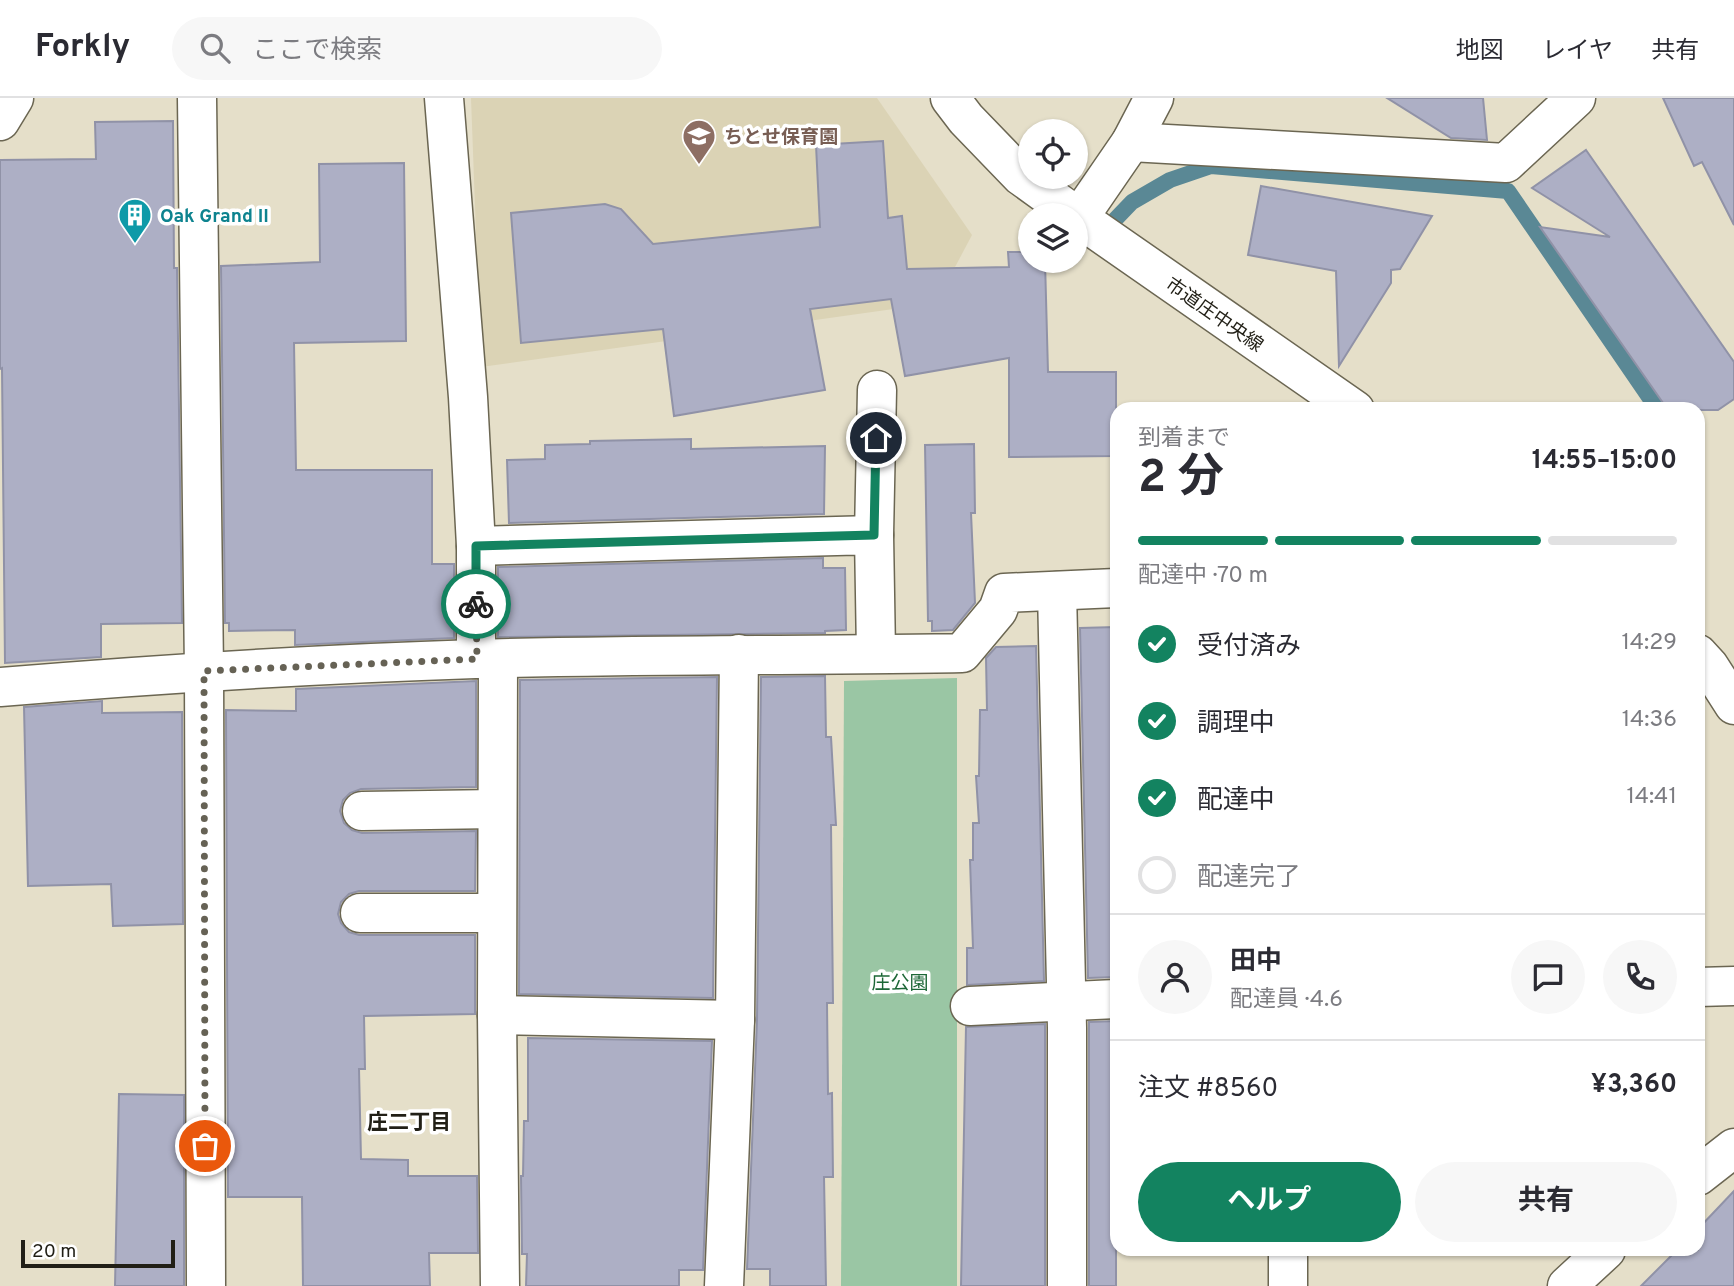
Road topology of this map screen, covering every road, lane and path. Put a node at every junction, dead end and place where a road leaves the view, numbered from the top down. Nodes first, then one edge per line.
1 (14, 98) edge
2 (197, 98) edge
3 (444, 98) edge
4 (950, 98) edge
5 (1154, 98) edge
6 (1576, 98) edge
7 (0, 121) edge
8 (1131, 142) junction
9 (1057, 203) edge
10 (1088, 203) edge
11 (1088, 226) edge
12 (877, 390) dead end
13 (1343, 402) edge
14 (874, 535) junction
15 (476, 546) junction
16 (1110, 588) edge
17 (1057, 591) junction
18 (876, 653) junction
19 (739, 654) junction
20 (487, 659) junction
21 (1705, 662) edge
22 (204, 671) junction
23 (0, 687) edge
24 (1734, 705) edge
25 (497, 809) junction
26 (362, 811) dead end
27 (360, 913) dead end
28 (496, 913) junction
29 (1734, 986) edge
30 (1705, 987) edge
31 (1110, 999) edge
32 (1066, 1001) junction
33 (970, 1006) dead end
34 (497, 1015) junction
35 (735, 1020) junction
36 (1734, 1149) edge
37 (1705, 1171) edge
38 (1288, 1256) edge
39 (1600, 1256) edge
40 (206, 1286) edge
41 (500, 1286) edge
42 (724, 1286) edge
43 (1067, 1286) edge
44 (1288, 1286) edge
45 (1567, 1286) edge

1 - 7 street
2 - 22 street
3 - 15 street
4 - 9 street, 市道庄中央線
5 - 8 street
6 - 8 street
8 - 10 street
11 - 13 street, 市道庄中央線
12 - 14 street
14 - 15 street
14 - 18 street
15 - 20 street
16 - 17 street
17 - 18 street
17 - 32 street
18 - 19 street
19 - 20 street
19 - 35 street
20 - 22 street
20 - 25 street
21 - 24 street
22 - 23 street
22 - 40 street
25 - 26 street
25 - 28 street
27 - 28 street
28 - 34 street
29 - 30 street
31 - 32 street
32 - 33 street
32 - 43 street
34 - 35 street
34 - 41 street
35 - 42 street
36 - 37 street
38 - 44 street
39 - 45 street

